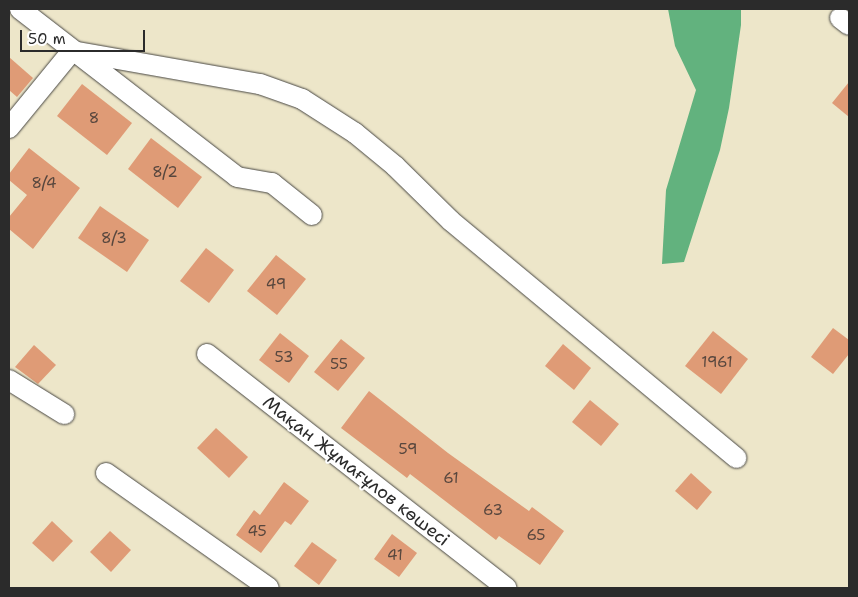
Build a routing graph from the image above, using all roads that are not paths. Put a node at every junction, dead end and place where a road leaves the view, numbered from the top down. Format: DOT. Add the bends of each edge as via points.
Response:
graph roads {
  1 [pos="20,9"];
  2 [pos="72,51"];
  3 [pos="9,128"];
  4 [pos="312,215"];
  5 [pos="207,354"];
  6 [pos="9,380"];
  7 [pos="64,414"];
  8 [pos="736,458"];
  9 [pos="106,473"];
  10 [pos="269,588"];
  11 [pos="506,588"];
  1 -- 2 [label="street"];
  2 -- 3 [label="street"];
  2 -- 4 [label="street" via="237,177 272,183"];
  2 -- 8 [label="street" via="260,84 302,99 355,133 395,166 451,221"];
  5 -- 11 [label="street, Мақан Жұмағұлов көшесі"];
  6 -- 7 [label="street"];
  9 -- 10 [label="street"];
}
